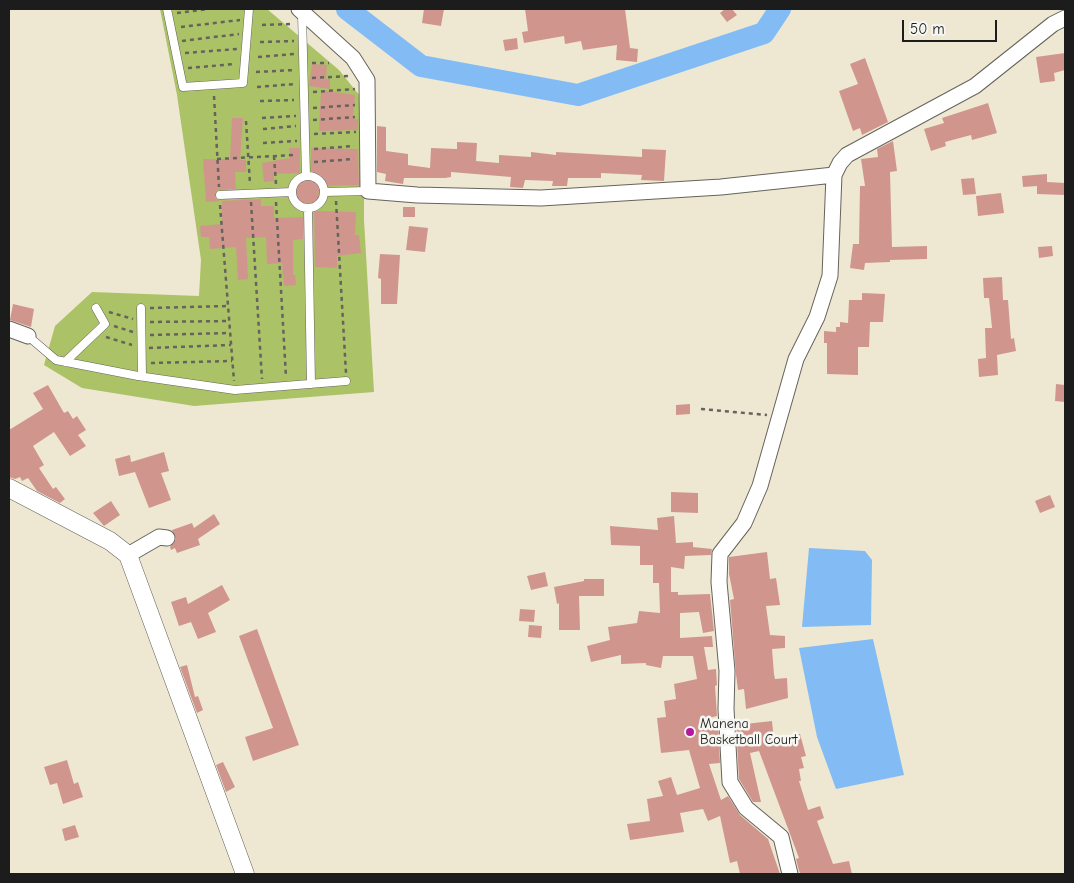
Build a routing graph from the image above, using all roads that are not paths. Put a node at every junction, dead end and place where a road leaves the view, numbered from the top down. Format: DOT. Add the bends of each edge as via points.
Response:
graph roads {
  1 [pos="249,9"];
  2 [pos="168,11"];
  3 [pos="301,15"];
  4 [pos="1065,18"];
  5 [pos="834,175"];
  6 [pos="306,176"];
  7 [pos="368,191"];
  8 [pos="292,192"];
  9 [pos="324,192"];
  10 [pos="220,195"];
  11 [pos="308,208"];
  12 [pos="96,308"];
  13 [pos="141,308"];
  14 [pos="9,329"];
  15 [pos="28,336"];
  16 [pos="65,362"];
  17 [pos="142,376"];
  18 [pos="346,382"];
  19 [pos="311,384"];
  20 [pos="9,488"];
  21 [pos="167,538"];
  22 [pos="128,555"];
  23 [pos="245,874"];
  24 [pos="790,874"];
  1 -- 2 [label="lane" via="243,83 183,87"];
  3 -- 6 [label="lane"];
  3 -- 7 [label="street" via="353,58 367,80"];
  4 -- 5 [label="street" via="975,86 847,155"];
  5 -- 7 [label="street" via="721,187 540,198"];
  5 -- 24 [label="street" via="830,276 817,317 796,359 760,486 744,523 720,554 730,782 746,808 781,837"];
  6 -- 8 [label="lane" via="296,181"];
  6 -- 9 [label="lane" via="318,180"];
  7 -- 9 [label="lane"];
  8 -- 10 [label="lane"];
  8 -- 11 [label="lane" via="296,204"];
  9 -- 11 [label="lane" via="319,203"];
  11 -- 19 [label="lane"];
  12 -- 16 [label="lane" via="106,324"];
  13 -- 17 [label="lane"];
  14 -- 15 [label="street"];
  15 -- 16 [label="lane" via="56,360"];
  16 -- 17 [label="lane"];
  17 -- 19 [label="lane" via="234,390"];
  18 -- 19 [label="lane"];
  20 -- 22 [label="street" via="110,541"];
  21 -- 22 [label="street" via="159,537"];
  22 -- 23 [label="street"];
}
